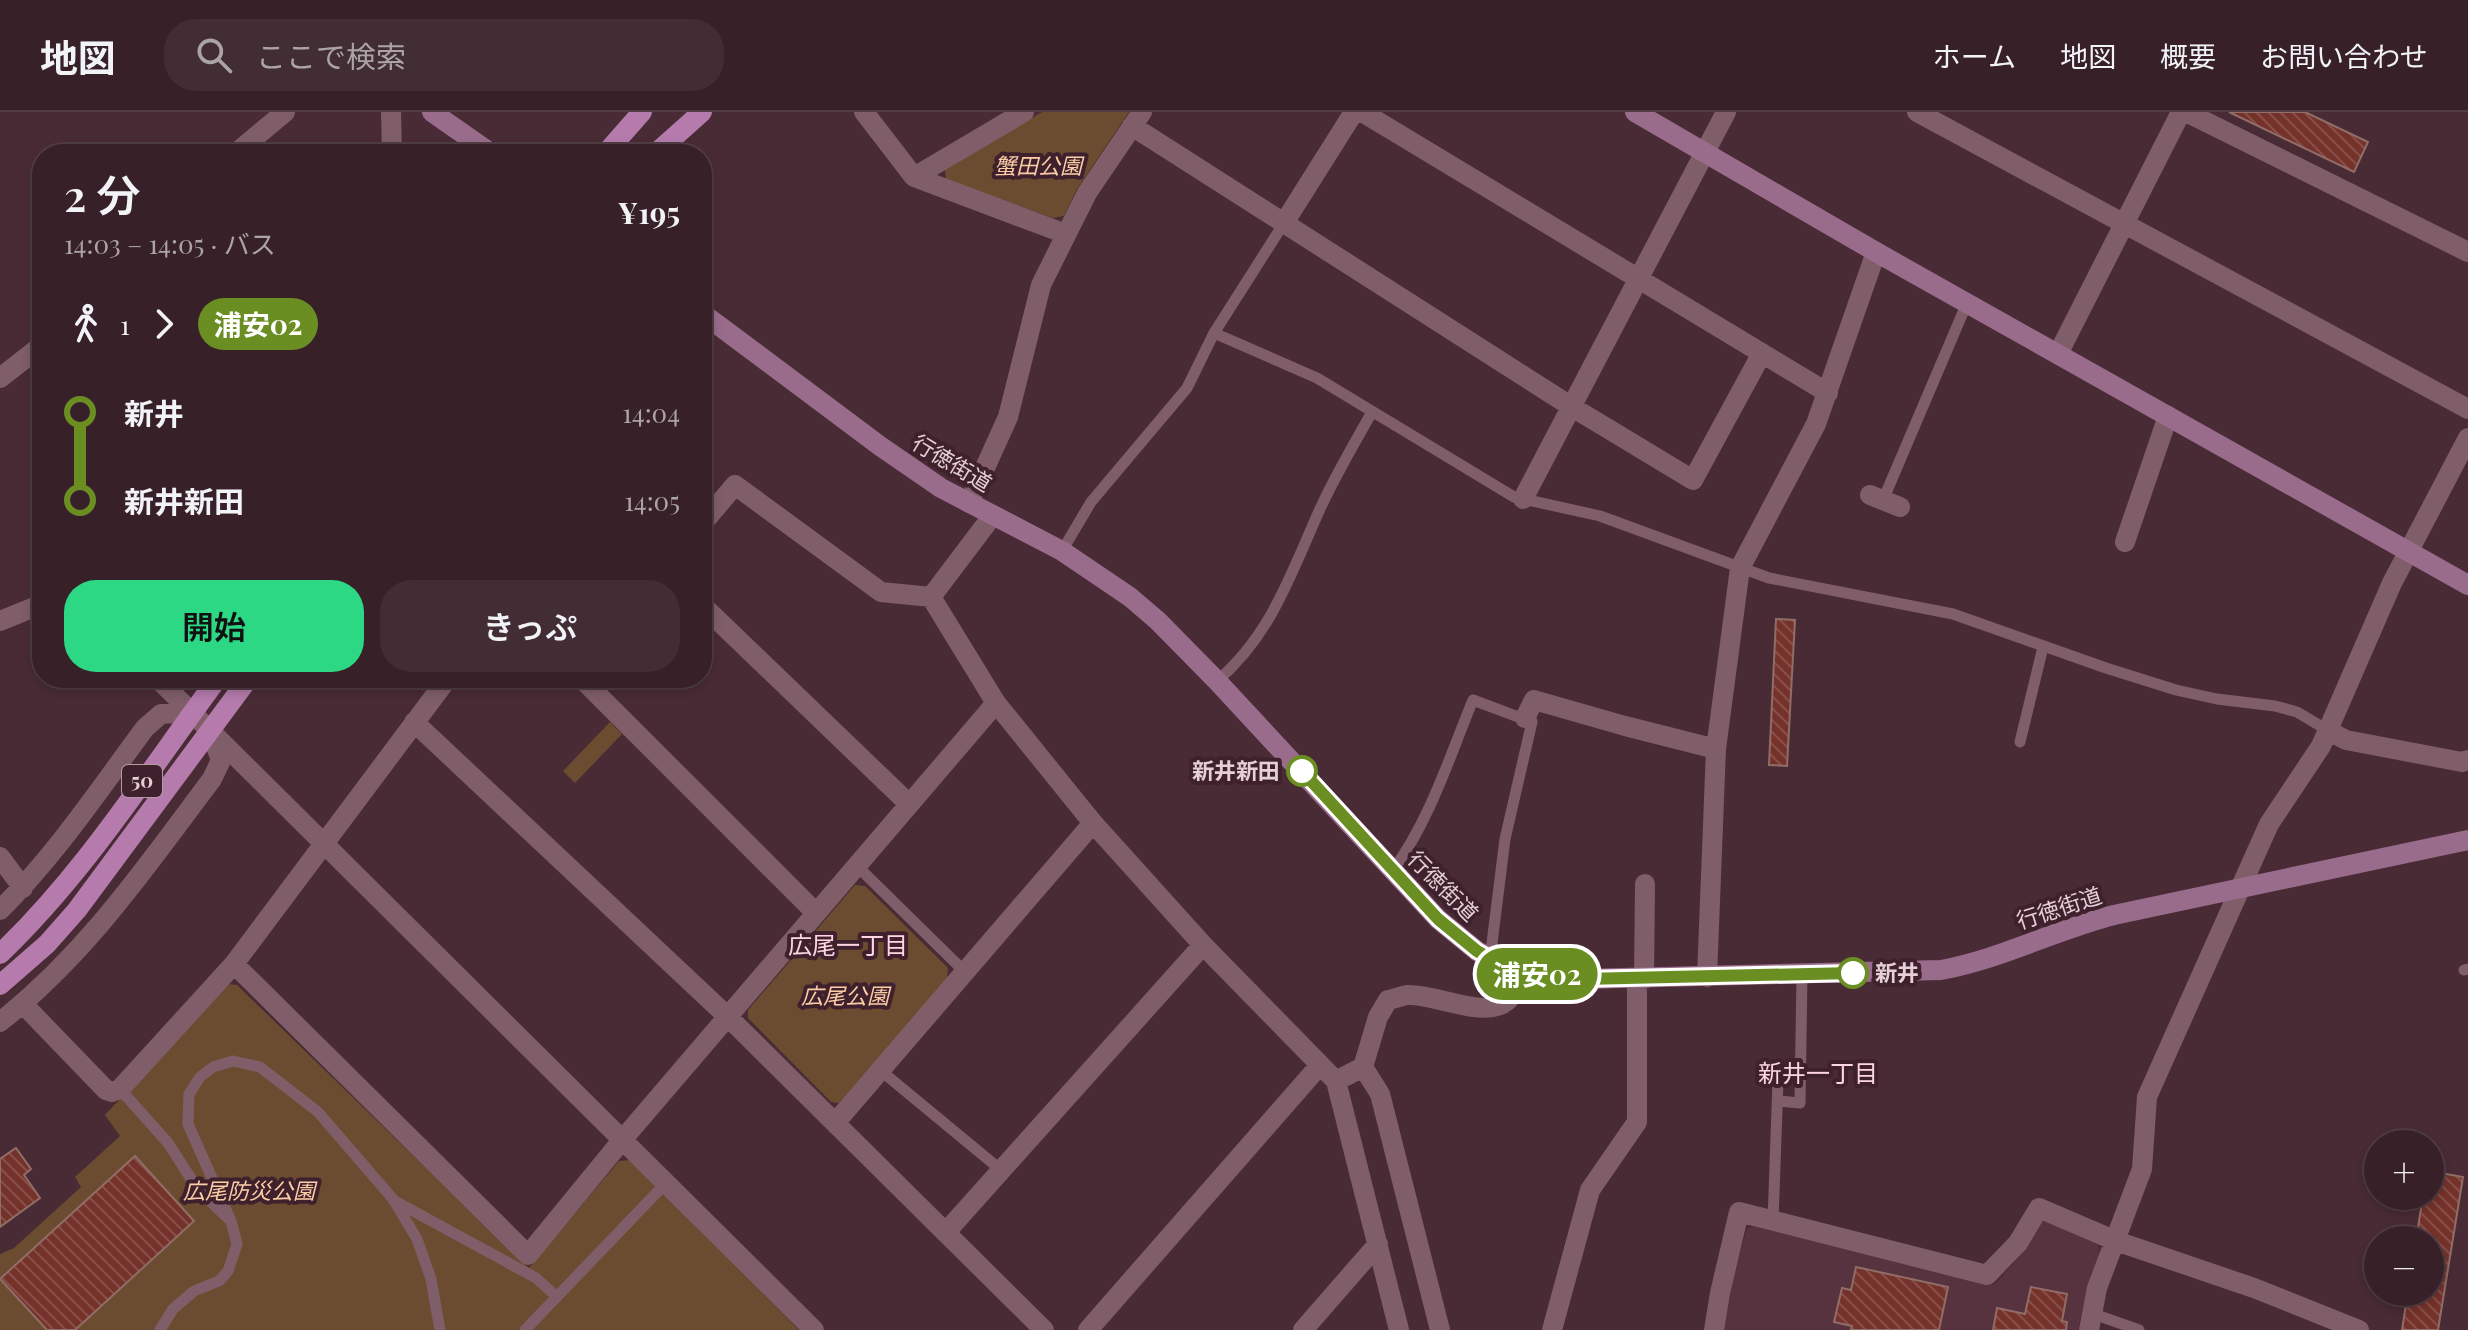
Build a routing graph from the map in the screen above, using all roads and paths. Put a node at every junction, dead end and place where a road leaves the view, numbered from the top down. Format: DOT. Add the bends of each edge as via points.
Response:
graph roads {
  1 [pos="285,112"];
  2 [pos="391,112"];
  3 [pos="432,112"];
  4 [pos="642,112"];
  5 [pos="702,112"];
  6 [pos="864,112"];
  7 [pos="1024,112"];
  8 [pos="1354,112"];
  9 [pos="1362,112"];
  10 [pos="1635,112"];
  11 [pos="1726,112"];
  12 [pos="1917,112"];
  13 [pos="2183,112"];
  14 [pos="1137,119"];
  15 [pos="247,144"];
  16 [pos="392,144"];
  17 [pos="478,144"];
  18 [pos="614,144"];
  19 [pos="666,144"];
  20 [pos="1706,154"];
  21 [pos="914,177"];
  22 [pos="1284,223"];
  23 [pos="2124,224"];
  24 [pos="1066,234"];
  25 [pos="1876,252"];
  26 [pos="2468,252"];
  27 [pos="1639,279"];
  28 [pos="1967,303"];
  29 [pos="712,320"];
  30 [pos="1214,333"];
  31 [pos="1762,353"];
  32 [pos="2058,354"];
  33 [pos="32,357"];
  34 [pos="0,378"];
  35 [pos="1828,393"];
  36 [pos="1572,407"];
  37 [pos="2468,409"];
  38 [pos="1372,412"];
  39 [pos="2168,416"];
  40 [pos="2468,438"];
  41 [pos="1523,499"];
  42 [pos="1884,501"];
  43 [pos="969,503"];
  44 [pos="712,512"];
  45 [pos="993,515"];
  46 [pos="2125,542"];
  47 [pos="1062,551"];
  48 [pos="2408,551"];
  49 [pos="1740,568"];
  50 [pos="2468,585"];
  51 [pos="931,597"];
  52 [pos="32,608"];
  53 [pos="712,615"];
  54 [pos="0,622"];
  55 [pos="2043,647"];
  56 [pos="1217,681"];
  57 [pos="168,688"];
  58 [pos="211,688"];
  59 [pos="242,688"];
  60 [pos="440,688"];
  61 [pos="591,688"];
  62 [pos="996,703"];
  63 [pos="193,712"];
  64 [pos="1525,718"];
  65 [pos="414,722"];
  66 [pos="2329,731"];
  67 [pos="211,732"];
  68 [pos="2020,742"];
  69 [pos="1716,749"];
  70 [pos="2468,760"];
  71 [pos="909,804"];
  72 [pos="1093,823"];
  73 [pos="2468,840"];
  74 [pos="324,844"];
  75 [pos="0,857"];
  76 [pos="857,866"];
  77 [pos="1393,870"];
  78 [pos="1645,884"];
  79 [pos="23,888"];
  80 [pos="2240,889"];
  81 [pos="0,910"];
  82 [pos="816,913"];
  83 [pos="1203,945"];
  84 [pos="0,954"];
  85 [pos="1490,959"];
  86 [pos="234,964"];
  87 [pos="1518,971"];
  88 [pos="965,972"];
  89 [pos="1802,974"];
  90 [pos="1707,977"];
  91 [pos="1641,979"];
  92 [pos="0,985"];
  93 [pos="23,1004"];
  94 [pos="727,1016"];
  95 [pos="0,1022"];
  96 [pos="1320,1065"];
  97 [pos="1363,1067"];
  98 [pos="880,1070"];
  99 [pos="1336,1081"];
  100 [pos="1778,1081"];
  101 [pos="120,1089"];
  102 [pos="1778,1101"];
  103 [pos="835,1123"];
  104 [pos="623,1139"];
  105 [pos="1001,1170"];
  106 [pos="665,1184"];
  107 [pos="393,1199"];
  108 [pos="231,1221"];
  109 [pos="1773,1221"];
  110 [pos="946,1232"];
  111 [pos="2116,1241"];
  112 [pos="1378,1244"];
  113 [pos="557,1297"];
  114 [pos="2090,1322"];
  115 [pos="160,1330"];
  116 [pos="440,1330"];
  117 [pos="525,1330"];
  118 [pos="814,1330"];
  119 [pos="1044,1330"];
  120 [pos="1088,1330"];
  121 [pos="1303,1330"];
  122 [pos="1399,1330"];
  123 [pos="1440,1330"];
  124 [pos="1552,1330"];
  125 [pos="1714,1330"];
  126 [pos="2139,1330"];
  127 [pos="2359,1330"];
  1 -- 15 [label="street"];
  2 -- 16 [label="street"];
  3 -- 17 [label="street"];
  4 -- 18 [label="main road"];
  5 -- 19 [label="main road"];
  6 -- 21 [label="street"];
  7 -- 21 [label="street"];
  8 -- 22 [label="street"];
  9 -- 27 [label="street"];
  10 -- 20 [label="street"];
  11 -- 20 [label="street"];
  12 -- 23 [label="street"];
  13 -- 23 [label="street"];
  13 -- 26 [label="street"];
  14 -- 22 [label="street"];
  14 -- 24 [label="street"];
  20 -- 25 [label="street"];
  20 -- 27 [label="street"];
  21 -- 24 [label="street"];
  22 -- 30 [label="lane"];
  22 -- 36 [label="street"];
  23 -- 32 [label="street"];
  23 -- 37 [label="street"];
  24 -- 43 [label="street" via="1041,285 1008,417"];
  25 -- 28 [label="street"];
  25 -- 35 [label="street"];
  27 -- 31 [label="street"];
  27 -- 36 [label="street"];
  28 -- 32 [label="street"];
  28 -- 42 [label="lane"];
  29 -- 43 [label="street, 行徳街道" via="880,446"];
  30 -- 38 [label="lane" via="1311,375"];
  30 -- 47 [label="lane" via="1187,388 1091,502"];
  31 -- 35 [label="street"];
  31 -- 36 [label="street" via="1693,480"];
  32 -- 39 [label="street"];
  33 -- 34 [label="street"];
  35 -- 49 [label="street"];
  36 -- 41 [label="street"];
  38 -- 41 [label="lane"];
  38 -- 56 [label="lane" via="1320,508 1278,605 1239,662"];
  39 -- 46 [label="street"];
  39 -- 48 [label="street"];
  40 -- 48 [label="street"];
  41 -- 49 [label="lane" via="1600,516"];
  43 -- 45 [label="street, 行徳街道"];
  44 -- 51 [label="street" via="735,485 881,592"];
  45 -- 47 [label="street, 行徳街道"];
  45 -- 51 [label="street"];
  47 -- 56 [label="street, 行徳街道" via="1149,613"];
  48 -- 50 [label="street"];
  48 -- 66 [label="street"];
  49 -- 55 [label="lane" via="1953,614"];
  49 -- 69 [label="street"];
  51 -- 62 [label="street"];
  52 -- 54 [label="street"];
  53 -- 71 [label="street"];
  55 -- 66 [label="lane" via="2176,690 2286,709"];
  55 -- 68 [label="lane"];
  56 -- 77 [label="street, 行徳街道"];
  57 -- 63 [label="street"];
  58 -- 63 [label="main road, 50"];
  59 -- 67 [label="main road, 50"];
  60 -- 65 [label="street"];
  61 -- 82 [label="street"];
  62 -- 71 [label="street"];
  62 -- 72 [label="street"];
  63 -- 67 [label="street"];
  63 -- 79 [label="street" via="161,714 145,728"];
  63 -- 84 [label="main road, 50" via="91,850"];
  64 -- 69 [label="street" via="1534,700"];
  64 -- 77 [label="lane" via="1473,700 1425,818"];
  64 -- 85 [label="lane" via="1532,722 1505,839"];
  65 -- 74 [label="street"];
  65 -- 94 [label="street"];
  66 -- 70 [label="street" via="2346,740"];
  66 -- 80 [label="street" via="2269,824"];
  67 -- 74 [label="street"];
  67 -- 92 [label="main road, 50" via="47,944"];
  67 -- 93 [label="street" via="221,760 212,779 100,928"];
  69 -- 90 [label="street"];
  71 -- 76 [label="street"];
  72 -- 83 [label="street"];
  72 -- 88 [label="street"];
  73 -- 80 [label="street, 行徳街道"];
  74 -- 86 [label="street"];
  74 -- 104 [label="street"];
  75 -- 79 [label="street"];
  76 -- 82 [label="street"];
  76 -- 88 [label="lane"];
  77 -- 85 [label="street, 行徳街道" via="1438,919"];
  78 -- 91 [label="street"];
  79 -- 81 [label="street"];
  80 -- 89 [label="street, 行徳街道" via="2089,921 1966,966 1914,973"];
  80 -- 111 [label="street" via="2147,1097 2142,1169"];
  82 -- 94 [label="street"];
  83 -- 96 [label="street"];
  83 -- 105 [label="street"];
  85 -- 87 [label="street, 行徳街道"];
  86 -- 101 [label="street"];
  86 -- 104 [label="street" via="528,1255"];
  87 -- 91 [label="street, 行徳街道"];
  87 -- 97 [label="street" via="1511,996 1495,1007 1408,995 1388,1000"];
  88 -- 98 [label="street"];
  89 -- 90 [label="street, 行徳街道"];
  89 -- 102 [label="lane" via="1800,1103"];
  90 -- 91 [label="street, 行徳街道"];
  91 -- 124 [label="street" via="1637,1122 1590,1190"];
  93 -- 95 [label="street"];
  93 -- 101 [label="street" via="106,1090"];
  94 -- 103 [label="street"];
  94 -- 104 [label="street"];
  96 -- 99 [label="street"];
  96 -- 120 [label="street"];
  97 -- 99 [label="street"];
  97 -- 123 [label="street" via="1380,1094"];
  98 -- 103 [label="street"];
  98 -- 105 [label="lane"];
  99 -- 112 [label="street"];
  100 -- 102 [label="lane"];
  101 -- 108 [label="lane" via="168,1143 199,1191"];
  102 -- 109 [label="lane"];
  103 -- 110 [label="street"];
  104 -- 106 [label="street"];
  105 -- 110 [label="street"];
  106 -- 113 [label="lane"];
  106 -- 118 [label="street"];
  107 -- 108 [label="lane" via="318,1112 260,1067 233,1061 200,1077 186,1109"];
  107 -- 113 [label="lane" via="536,1278"];
  107 -- 116 [label="lane" via="417,1239"];
  108 -- 115 [label="lane" via="237,1244 228,1271 173,1309"];
  109 -- 111 [label="street" via="1987,1275 2018,1243 2039,1208"];
  109 -- 125 [label="street" via="1739,1212"];
  110 -- 119 [label="street"];
  111 -- 114 [label="street"];
  111 -- 127 [label="street"];
  112 -- 121 [label="street"];
  112 -- 122 [label="street"];
  113 -- 117 [label="lane"];
  114 -- 126 [label="lane"];
}
